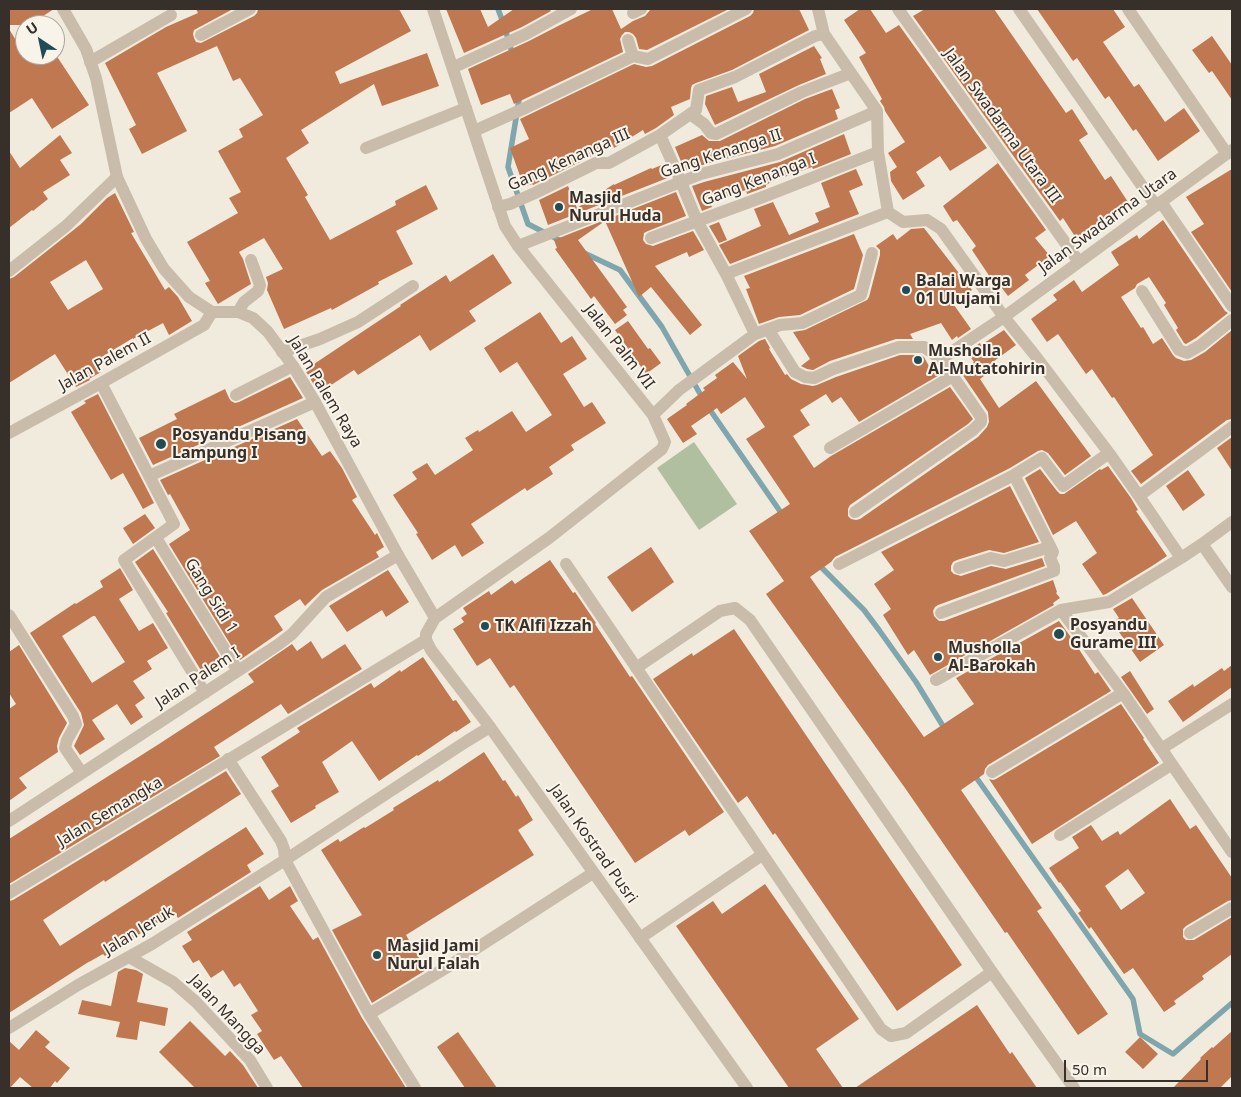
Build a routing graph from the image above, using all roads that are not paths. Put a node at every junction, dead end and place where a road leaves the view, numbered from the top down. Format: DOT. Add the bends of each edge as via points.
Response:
graph roads {
  1 [pos="63,9"];
  2 [pos="250,9"];
  3 [pos="434,9"];
  4 [pos="570,9"];
  5 [pos="746,9"];
  6 [pos="818,9"];
  7 [pos="898,9"];
  8 [pos="1019,9"];
  9 [pos="1128,9"];
  10 [pos="171,15"];
  11 [pos="824,34"];
  12 [pos="201,35"];
  13 [pos="628,40"];
  14 [pos="633,56"];
  15 [pos="90,62"];
  16 [pos="454,67"];
  17 [pos="851,73"];
  18 [pos="466,108"];
  19 [pos="877,111"];
  20 [pos="690,114"];
  21 [pos="474,131"];
  22 [pos="660,135"];
  23 [pos="366,148"];
  24 [pos="878,152"];
  25 [pos="1229,152"];
  26 [pos="117,177"];
  27 [pos="681,182"];
  28 [pos="1159,204"];
  29 [pos="504,206"];
  30 [pos="888,212"];
  31 [pos="697,220"];
  32 [pos="650,238"];
  33 [pos="523,243"];
  34 [pos="872,253"];
  35 [pos="251,260"];
  36 [pos="1079,262"];
  37 [pos="9,271"];
  38 [pos="726,274"];
  39 [pos="413,286"];
  40 [pos="1142,291"];
  41 [pos="1232,306"];
  42 [pos="212,312"];
  43 [pos="238,312"];
  44 [pos="1004,317"];
  45 [pos="1232,320"];
  46 [pos="768,329"];
  47 [pos="755,334"];
  48 [pos="282,352"];
  49 [pos="941,359"];
  50 [pos="293,366"];
  51 [pos="953,376"];
  52 [pos="101,383"];
  53 [pos="236,395"];
  54 [pos="315,402"];
  55 [pos="653,416"];
  56 [pos="1232,427"];
  57 [pos="9,433"];
  58 [pos="830,448"];
  59 [pos="1109,454"];
  60 [pos="1014,475"];
  61 [pos="149,476"];
  62 [pos="1139,496"];
  63 [pos="855,512"];
  64 [pos="1232,522"];
  65 [pos="156,538"];
  66 [pos="1202,544"];
  67 [pos="1050,547"];
  68 [pos="398,555"];
  69 [pos="1181,558"];
  70 [pos="566,564"];
  71 [pos="839,564"];
  72 [pos="959,568"];
  73 [pos="1232,587"];
  74 [pos="1061,610"];
  75 [pos="941,613"];
  76 [pos="9,615"];
  77 [pos="435,618"];
  78 [pos="426,640"];
  79 [pos="636,668"];
  80 [pos="238,671"];
  81 [pos="936,680"];
  82 [pos="205,693"];
  83 [pos="1123,693"];
  84 [pos="1232,704"];
  85 [pos="490,727"];
  86 [pos="1161,749"];
  87 [pos="228,759"];
  88 [pos="1171,765"];
  89 [pos="992,772"];
  90 [pos="82,773"];
  91 [pos="9,821"];
  92 [pos="1060,835"];
  93 [pos="1232,852"];
  94 [pos="762,855"];
  95 [pos="285,860"];
  96 [pos="593,873"];
  97 [pos="9,893"];
  98 [pos="1232,908"];
  99 [pos="1190,933"];
  100 [pos="640,938"];
  101 [pos="129,957"];
  102 [pos="992,972"];
  103 [pos="369,1014"];
  104 [pos="9,1028"];
  105 [pos="268,1088"];
  106 [pos="415,1088"];
  107 [pos="747,1088"];
  108 [pos="1074,1088"];
  1 -- 15 [label="street"];
  2 -- 12 [label="street"];
  3 -- 16 [label="street, Jalan Palm VII"];
  4 -- 16 [label="street" via="526,34"];
  5 -- 14 [label="street" via="648,59"];
  6 -- 11 [label="street"];
  7 -- 36 [label="street, Jalan Swadarma Utara III"];
  8 -- 28 [label="street"];
  9 -- 25 [label="street"];
  10 -- 15 [label="street"];
  11 -- 17 [label="street"];
  11 -- 20 [label="street" via="735,77 699,90 696,110"];
  13 -- 14 [label="street"];
  14 -- 21 [label="street"];
  15 -- 26 [label="street"];
  16 -- 18 [label="street, Jalan Palm VII"];
  17 -- 19 [label="street"];
  17 -- 20 [label="street" via="802,92 716,134"];
  18 -- 21 [label="street, Jalan Palm VII"];
  18 -- 23 [label="street"];
  19 -- 24 [label="street"];
  19 -- 27 [label="street, Gang Kenanga II" via="778,154"];
  20 -- 22 [label="street, Gang Kenanga III"];
  21 -- 29 [label="street, Jalan Palm VII"];
  22 -- 27 [label="street"];
  22 -- 29 [label="street, Gang Kenanga III" via="609,163 596,163"];
  24 -- 30 [label="street"];
  24 -- 31 [label="street, Gang Kenanga I"];
  25 -- 28 [label="street, Jalan Swadarma Utara"];
  26 -- 37 [label="street" via="66,226"];
  26 -- 42 [label="street" via="164,269 189,297"];
  27 -- 31 [label="street"];
  27 -- 33 [label="street, Gang Kenanga II"];
  28 -- 36 [label="street, Jalan Swadarma Utara"];
  28 -- 41 [label="street"];
  29 -- 33 [label="street, Jalan Palm VII" via="505,226"];
  30 -- 38 [label="street"];
  30 -- 44 [label="street" via="903,222 926,220 941,229"];
  31 -- 32 [label="street, Gang Kenanga I"];
  31 -- 38 [label="street"];
  33 -- 55 [label="street, Jalan Palm VII"];
  34 -- 46 [label="street" via="861,295 802,323 780,324"];
  35 -- 43 [label="street" via="260,285"];
  36 -- 44 [label="street, Jalan Swadarma Utara"];
  38 -- 47 [label="street"];
  39 -- 48 [label="street" via="358,322"];
  40 -- 45 [label="street" via="1179,350 1187,353"];
  42 -- 43 [label="street, Jalan Palem Raya"];
  42 -- 52 [label="street, Jalan Palem II" via="204,325"];
  43 -- 48 [label="street, Jalan Palem Raya" via="253,318"];
  44 -- 49 [label="street, Jalan Swadarma Utara"];
  44 -- 59 [label="street"];
  46 -- 47 [label="street"];
  46 -- 49 [label="street" via="795,372 805,377 814,378 899,347 924,347"];
  47 -- 55 [label="street" via="679,390"];
  48 -- 50 [label="street, Jalan Palem Raya"];
  49 -- 51 [label="street"];
  50 -- 53 [label="street"];
  50 -- 54 [label="street, Jalan Palem Raya"];
  51 -- 58 [label="street"];
  51 -- 63 [label="street" via="982,417 981,422"];
  52 -- 57 [label="street, Jalan Palem II"];
  52 -- 61 [label="street"];
  54 -- 61 [label="street"];
  54 -- 68 [label="street, Jalan Palem Raya"];
  55 -- 77 [label="street, Jalan Palm VII" via="665,442 662,449 549,538"];
  56 -- 62 [label="street"];
  59 -- 60 [label="street" via="1063,486 1042,458"];
  59 -- 62 [label="street"];
  60 -- 67 [label="street"];
  60 -- 71 [label="street"];
  61 -- 65 [label="street" via="174,524"];
  62 -- 69 [label="street"];
  64 -- 66 [label="street"];
  65 -- 80 [label="street, Gang Sidi 1"];
  65 -- 82 [label="street" via="124,560"];
  66 -- 69 [label="street"];
  66 -- 73 [label="street"];
  67 -- 72 [label="street" via="1004,561 991,558"];
  67 -- 75 [label="street" via="1053,553 1050,558 1052,572"];
  68 -- 77 [label="street, Jalan Palem Raya"];
  68 -- 80 [label="street, Jalan Palem I" via="326,597 292,634"];
  69 -- 74 [label="street" via="1109,602"];
  70 -- 79 [label="street"];
  74 -- 81 [label="street"];
  74 -- 83 [label="street"];
  76 -- 90 [label="street" via="73,716 76,724 65,748"];
  77 -- 78 [label="street"];
  78 -- 85 [label="street, Jalan Kostrad Pusri"];
  78 -- 87 [label="street, Jalan Semangka"];
  79 -- 94 [label="street"];
  79 -- 102 [label="street" via="720,611 735,608 750,620"];
  80 -- 82 [label="street, Jalan Palem I"];
  82 -- 90 [label="street, Jalan Palem I"];
  83 -- 86 [label="street"];
  83 -- 89 [label="street"];
  84 -- 86 [label="street"];
  85 -- 95 [label="street, Jalan Jeruk"];
  85 -- 96 [label="street, Jalan Kostrad Pusri"];
  86 -- 88 [label="street"];
  87 -- 95 [label="street" via="281,841"];
  87 -- 97 [label="street, Jalan Semangka"];
  88 -- 92 [label="street"];
  88 -- 93 [label="street"];
  90 -- 91 [label="street, Jalan Palem I"];
  94 -- 100 [label="street"];
  94 -- 102 [label="street" via="881,1028 892,1036 906,1033"];
  95 -- 101 [label="street, Jalan Jeruk"];
  95 -- 103 [label="street"];
  96 -- 100 [label="street, Jalan Kostrad Pusri"];
  96 -- 103 [label="street"];
  98 -- 99 [label="street"];
  100 -- 107 [label="street, Jalan Kostrad Pusri"];
  101 -- 104 [label="street, Jalan Jeruk"];
  101 -- 105 [label="street, Jalan Mangga" via="173,982 196,1002 250,1060"];
  102 -- 108 [label="street"];
  103 -- 106 [label="street"];
}
